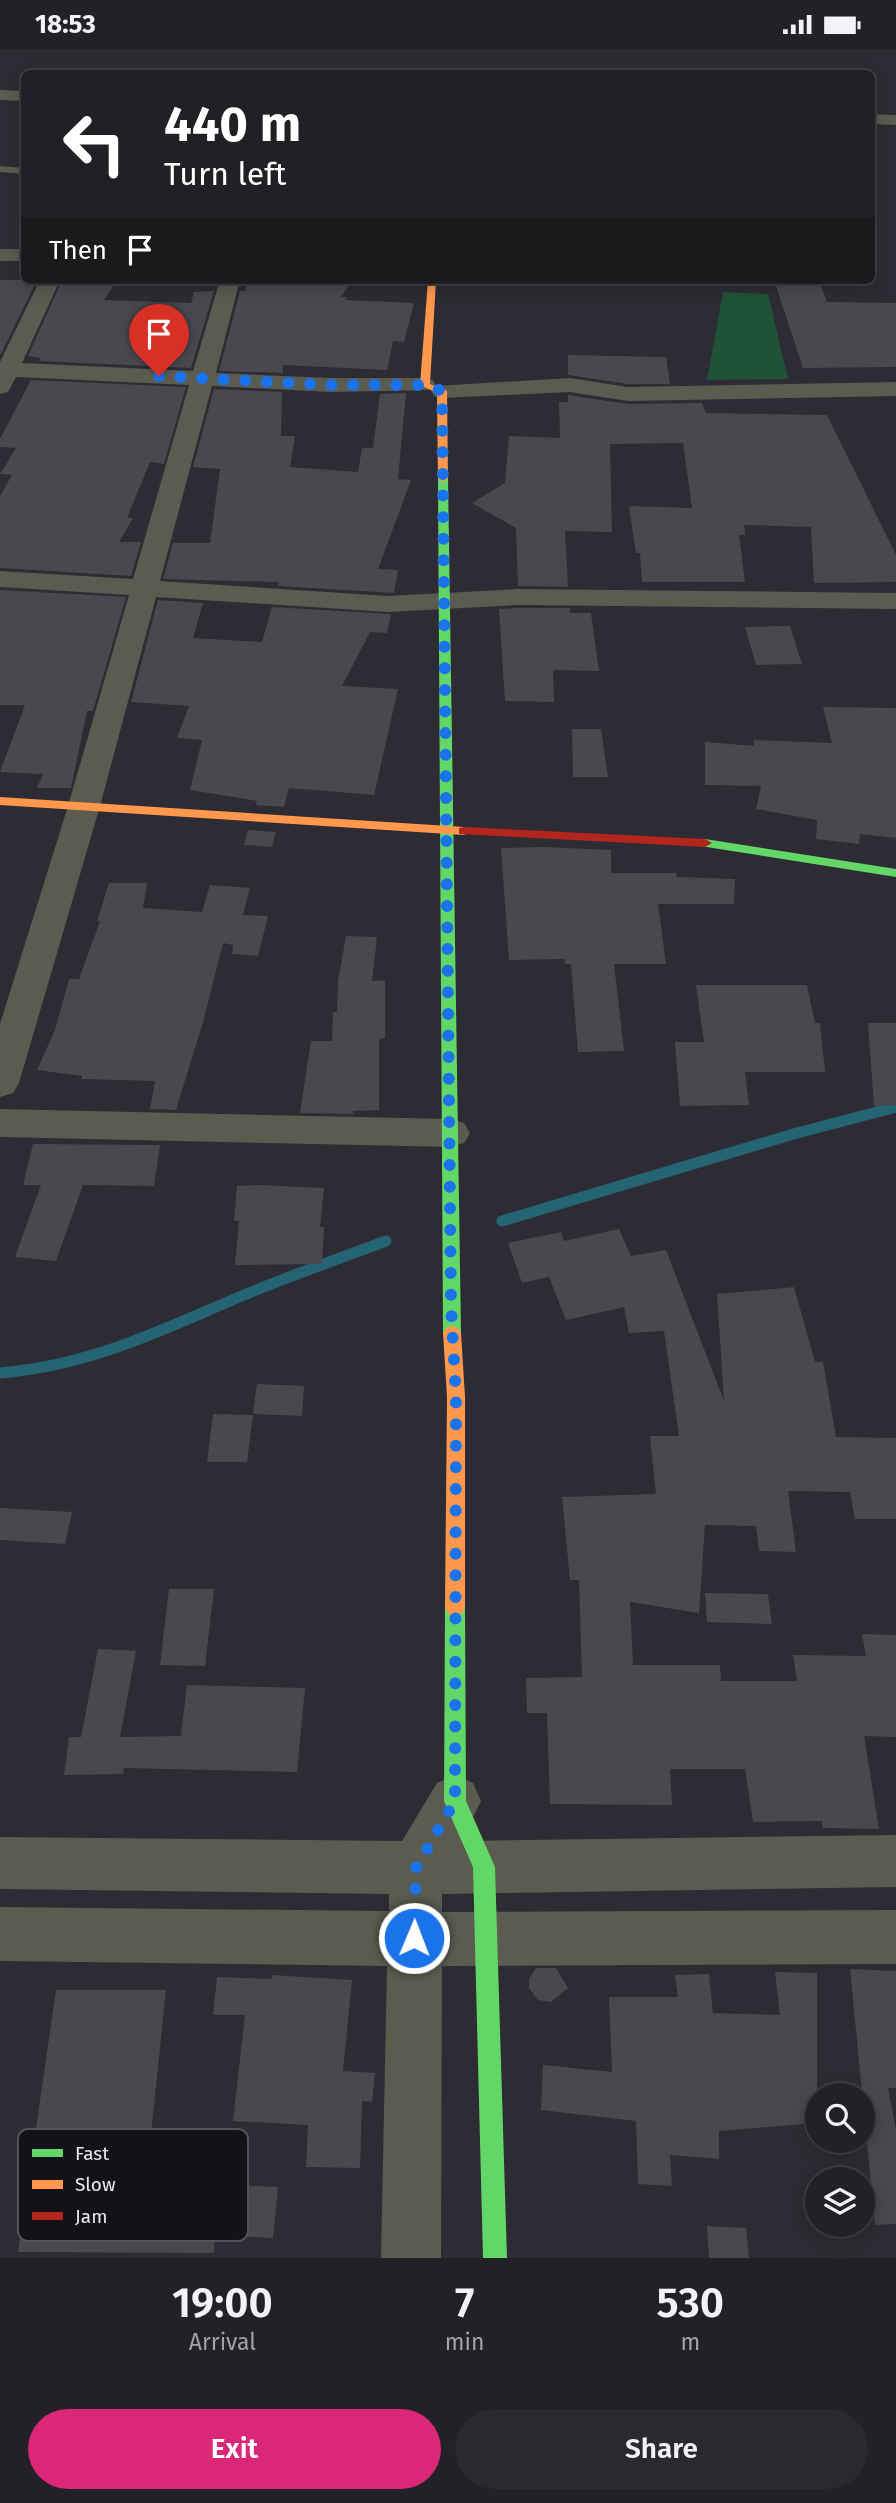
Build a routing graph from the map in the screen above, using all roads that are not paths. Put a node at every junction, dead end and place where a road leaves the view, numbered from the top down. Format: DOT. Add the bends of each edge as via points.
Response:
graph roads {
  1 [pos="0,95"];
  2 [pos="21,96"];
  3 [pos="875,119"];
  4 [pos="896,120"];
  5 [pos="0,169"];
  6 [pos="21,171"];
  7 [pos="0,255"];
  8 [pos="21,255"];
  9 [pos="48,284"];
  10 [pos="229,284"];
  11 [pos="432,284"];
  12 [pos="3,375"];
  13 [pos="201,377"];
  14 [pos="434,388"];
  15 [pos="896,389"];
  16 [pos="0,579"];
  17 [pos="144,588"];
  18 [pos="896,601"];
  19 [pos="444,603"];
  20 [pos="0,801"];
  21 [pos="84,806"];
  22 [pos="447,830"];
  23 [pos="896,873"];
  24 [pos="0,1083"];
  25 [pos="0,1123"];
  26 [pos="451,1133"];
  27 [pos="455,1801"];
  28 [pos="896,1861"];
  29 [pos="0,1863"];
  30 [pos="484,1867"];
  31 [pos="416,1868"];
  32 [pos="0,1934"];
  33 [pos="896,1937"];
  34 [pos="414,1938"];
  35 [pos="486,1938"];
  36 [pos="411,2258"];
  37 [pos="495,2258"];
  1 -- 2 [label="street"];
  3 -- 4 [label="street"];
  5 -- 6 [label="lane"];
  7 -- 8 [label="street"];
  9 -- 12 [label="street"];
  10 -- 13 [label="street"];
  11 -- 14 [label="street"];
  12 -- 13 [label="street"];
  13 -- 14 [label="street"];
  13 -- 17 [label="street"];
  14 -- 15 [label="street" via="570,385 628,394"];
  14 -- 19 [label="street"];
  16 -- 17 [label="street"];
  17 -- 19 [label="street" via="388,604"];
  17 -- 21 [label="street"];
  18 -- 19 [label="street" via="519,597"];
  19 -- 22 [label="street"];
  20 -- 21 [label="street"];
  21 -- 22 [label="street"];
  21 -- 24 [label="street"];
  22 -- 23 [label="street" via="710,843"];
  22 -- 26 [label="street"];
  25 -- 26 [label="street"];
  26 -- 27 [label="street"];
  27 -- 30 [label="street"];
  27 -- 31 [label="street"];
  28 -- 30 [label="street"];
  29 -- 31 [label="street"];
  30 -- 31 [label="street"];
  30 -- 35 [label="street"];
  31 -- 34 [label="street"];
  32 -- 34 [label="street"];
  33 -- 35 [label="street"];
  34 -- 35 [label="street"];
  34 -- 36 [label="street"];
  35 -- 37 [label="street"];
}
